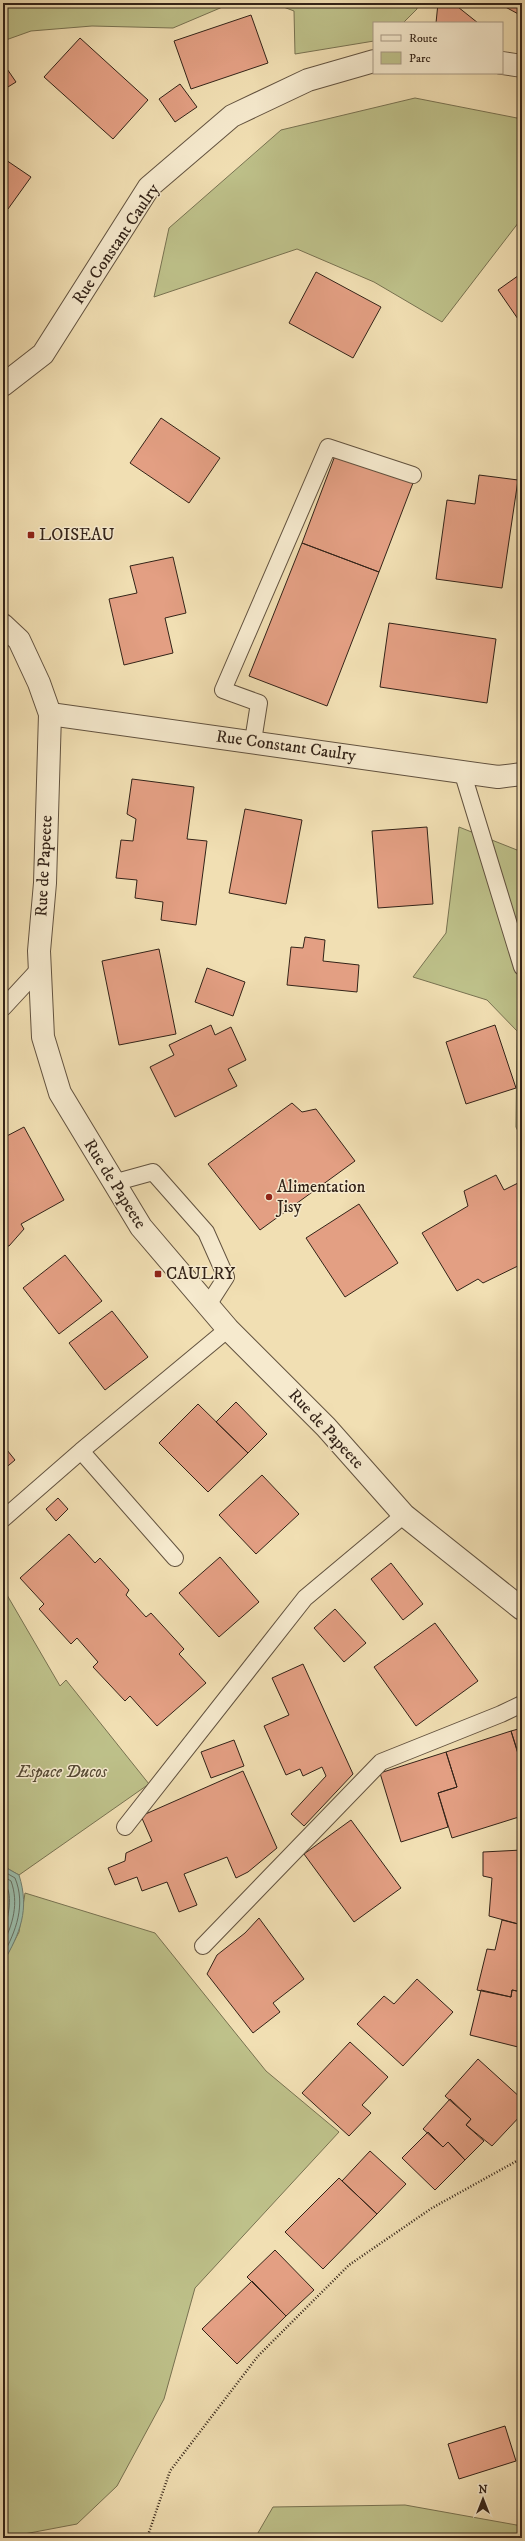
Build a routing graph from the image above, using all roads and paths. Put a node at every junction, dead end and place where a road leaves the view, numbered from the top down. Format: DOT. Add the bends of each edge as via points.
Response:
graph roads {
  1 [pos="373,60"];
  2 [pos="503,64"];
  3 [pos="522,66"];
  4 [pos="3,385"];
  5 [pos="413,474"];
  6 [pos="3,625"];
  7 [pos="50,714"];
  8 [pos="253,741"];
  9 [pos="462,771"];
  10 [pos="522,774"];
  11 [pos="522,967"];
  12 [pos="40,968"];
  13 [pos="3,1008"];
  14 [pos="113,1183"];
  15 [pos="208,1305"];
  16 [pos="228,1329"];
  17 [pos="81,1451"];
  18 [pos="404,1515"];
  19 [pos="3,1519"];
  20 [pos="175,1558"];
  21 [pos="522,1609"];
  22 [pos="522,1704"];
  23 [pos="125,1827"];
  24 [pos="203,1946"];
  25 [pos="522,2158"];
  26 [pos="147,2538"];
  1 -- 4 [label="street, Rue Constant Caulry" via="308,80 232,116 149,187 43,354"];
  2 -- 3 [label="street"];
  5 -- 8 [label="lane" via="328,447 223,690 259,703"];
  6 -- 7 [label="street, Rue de Papeete" via="19,640"];
  7 -- 8 [label="street, Rue Constant Caulry"];
  7 -- 12 [label="street, Rue de Papeete"];
  8 -- 9 [label="street, Rue Constant Caulry"];
  9 -- 10 [label="street, Rue Constant Caulry" via="498,776"];
  9 -- 11 [label="lane"];
  12 -- 13 [label="lane"];
  12 -- 14 [label="street, Rue de Papeete" via="43,1037 60,1093"];
  14 -- 15 [label="street, Rue de Papeete" via="141,1227"];
  14 -- 15 [label="lane" via="153,1172 206,1232 226,1277"];
  15 -- 16 [label="street, Rue de Papeete"];
  16 -- 17 [label="lane"];
  16 -- 18 [label="street, Rue de Papeete" via="326,1427"];
  17 -- 19 [label="lane"];
  17 -- 20 [label="lane"];
  18 -- 21 [label="street, Rue de Papeete"];
  18 -- 23 [label="lane" via="305,1598"];
  22 -- 24 [label="lane" via="381,1762"];
  25 -- 26 [label="path" via="432,2208 348,2265 258,2356 170,2471"];
}
